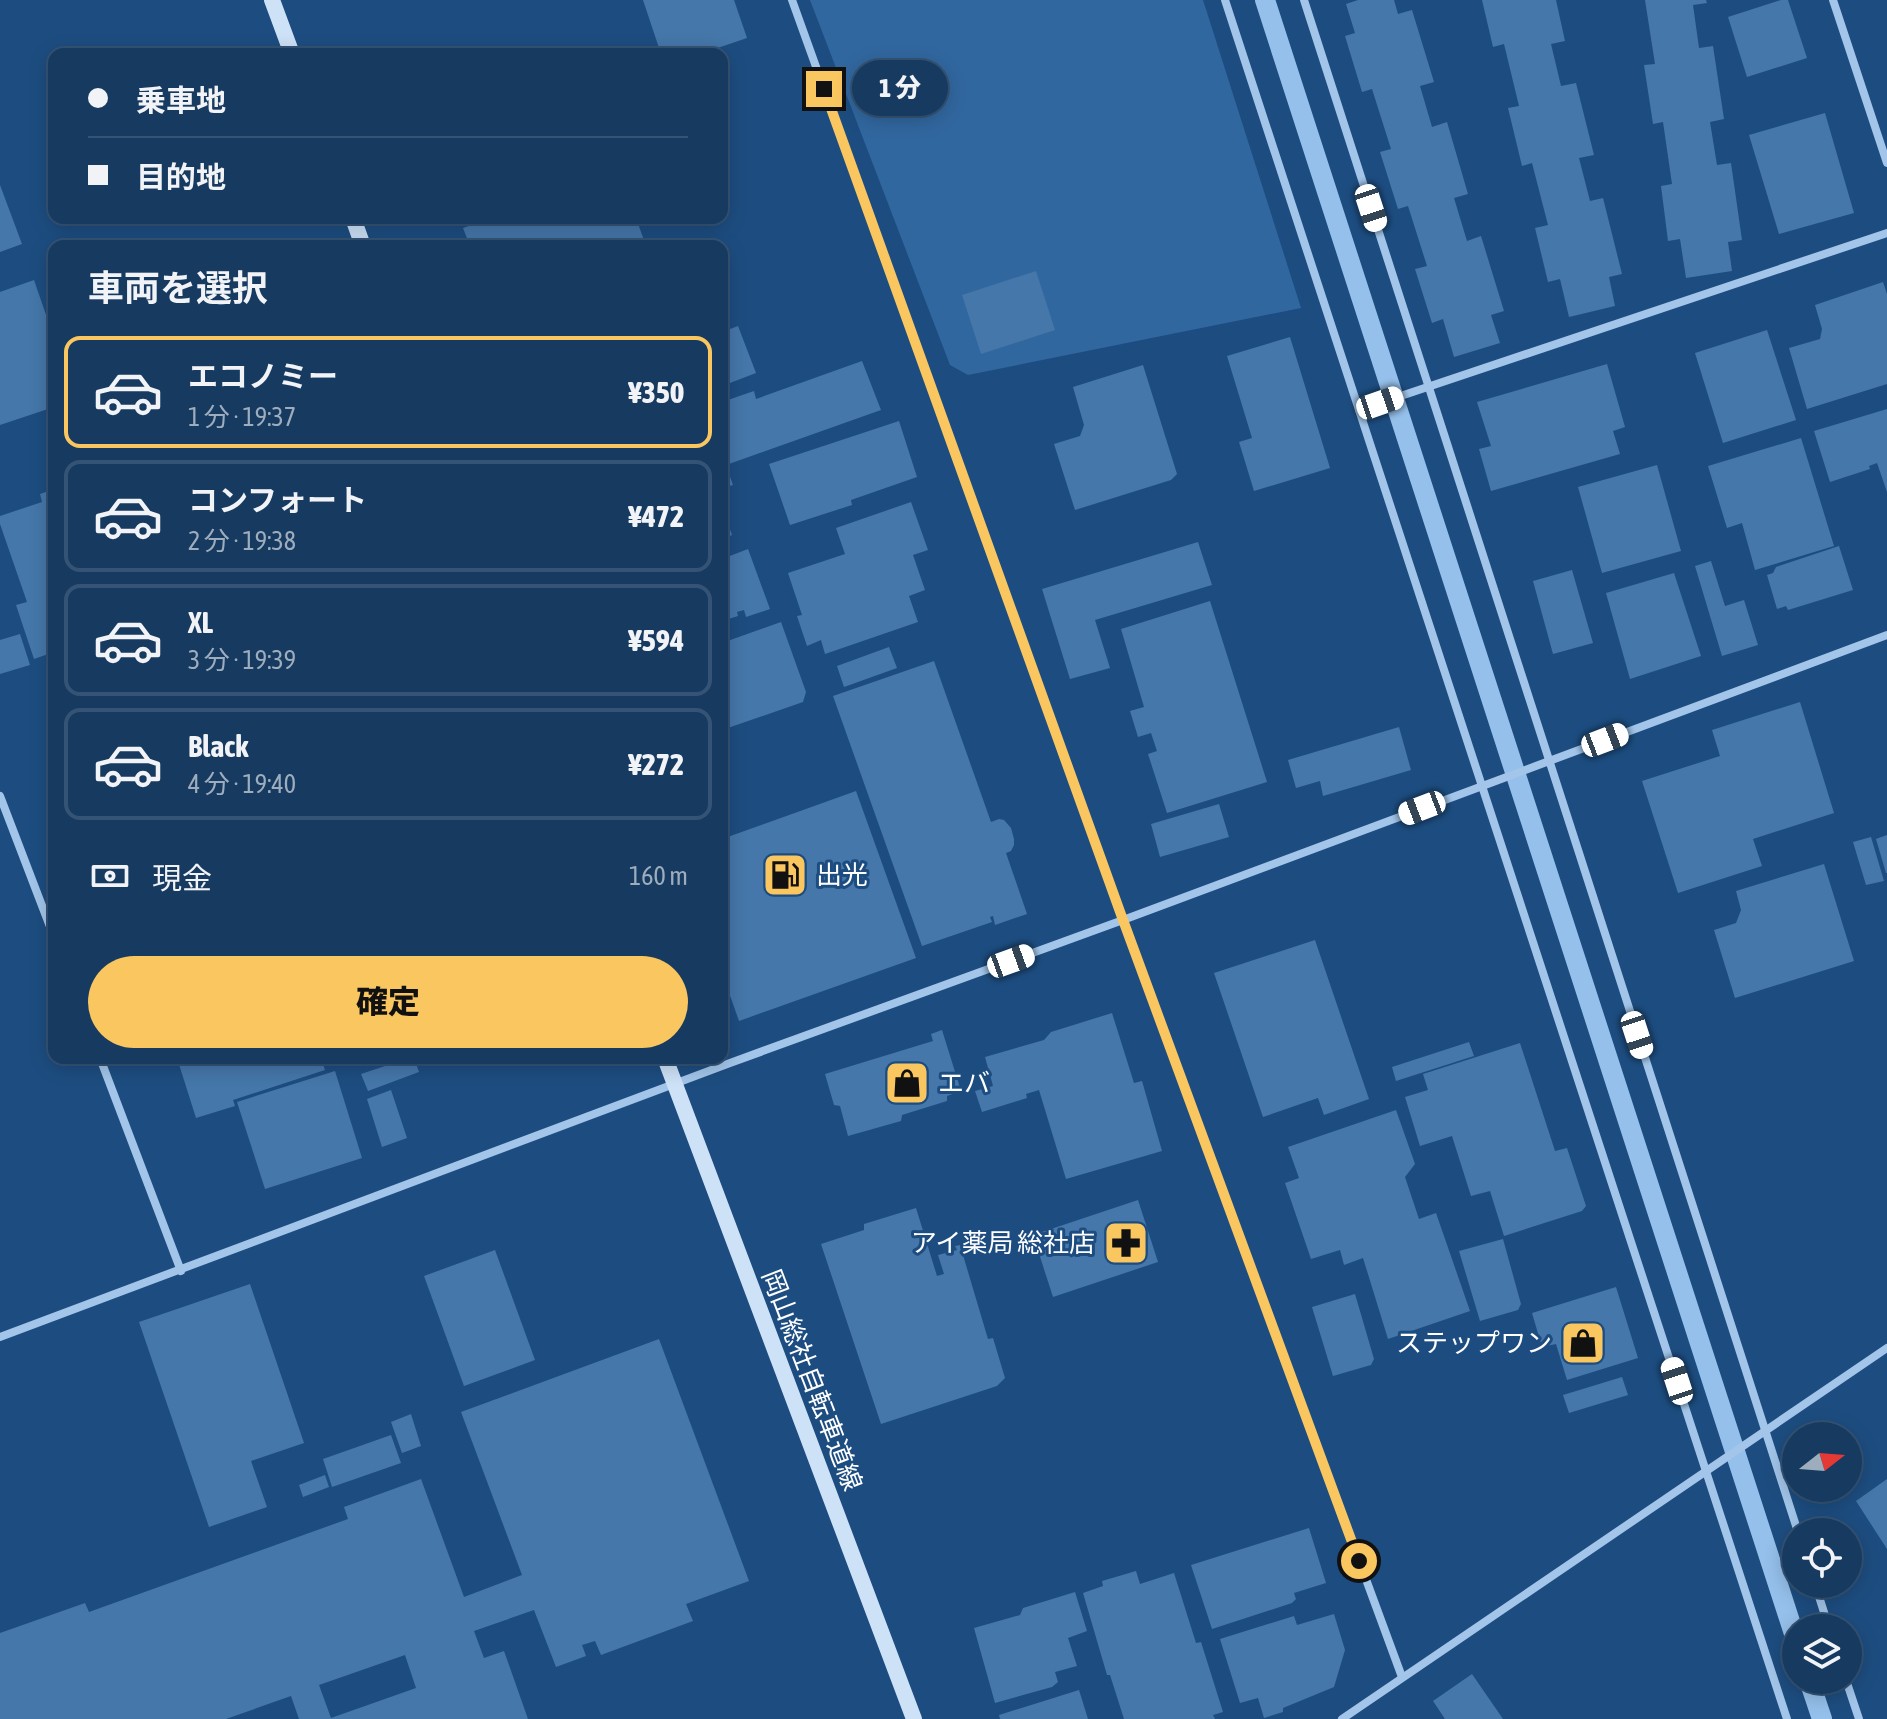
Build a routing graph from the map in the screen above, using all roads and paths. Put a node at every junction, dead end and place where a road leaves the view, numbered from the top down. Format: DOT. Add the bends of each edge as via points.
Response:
graph roads {
  1 [pos="272,0"];
  2 [pos="792,0"];
  3 [pos="1225,0"];
  4 [pos="1304,0"];
  5 [pos="1833,0"];
  6 [pos="290,48"];
  7 [pos="1887,163"];
  8 [pos="1887,233"];
  9 [pos="1428,386"];
  10 [pos="1359,410"];
  11 [pos="1887,635"];
  12 [pos="1549,761"];
  13 [pos="1482,786"];
  14 [pos="0,796"];
  15 [pos="1123,920"];
  16 [pos="48,921"];
  17 [pos="102,1064"];
  18 [pos="667,1064"];
  19 [pos="675,1084"];
  20 [pos="181,1271"];
  21 [pos="0,1337"];
  22 [pos="1887,1348"];
  23 [pos="1766,1430"];
  24 [pos="1706,1471"];
  25 [pos="1794,1518"];
  26 [pos="1402,1677"];
  27 [pos="1851,1694"];
  28 [pos="914,1719"];
  29 [pos="1342,1719"];
  30 [pos="1787,1719"];
  31 [pos="1859,1719"];
  1 -- 6 [label="main road"];
  2 -- 15 [label="street"];
  3 -- 10 [label="street"];
  4 -- 9 [label="street"];
  5 -- 7 [label="street"];
  8 -- 9 [label="street"];
  9 -- 10 [label="street"];
  9 -- 12 [label="street"];
  10 -- 13 [label="street"];
  11 -- 12 [label="street"];
  12 -- 13 [label="street"];
  12 -- 23 [label="street"];
  13 -- 15 [label="street"];
  13 -- 24 [label="street"];
  14 -- 16 [label="street"];
  15 -- 19 [label="street"];
  15 -- 26 [label="street"];
  17 -- 20 [label="street"];
  18 -- 19 [label="main road, 岡山総社自転車道線"];
  19 -- 20 [label="street"];
  19 -- 28 [label="main road, 岡山総社自転車道線"];
  20 -- 21 [label="street"];
  22 -- 23 [label="street"];
  23 -- 24 [label="street"];
  23 -- 25 [label="street"];
  24 -- 26 [label="street"];
  24 -- 30 [label="street"];
  26 -- 29 [label="street"];
  27 -- 31 [label="street"];
}
